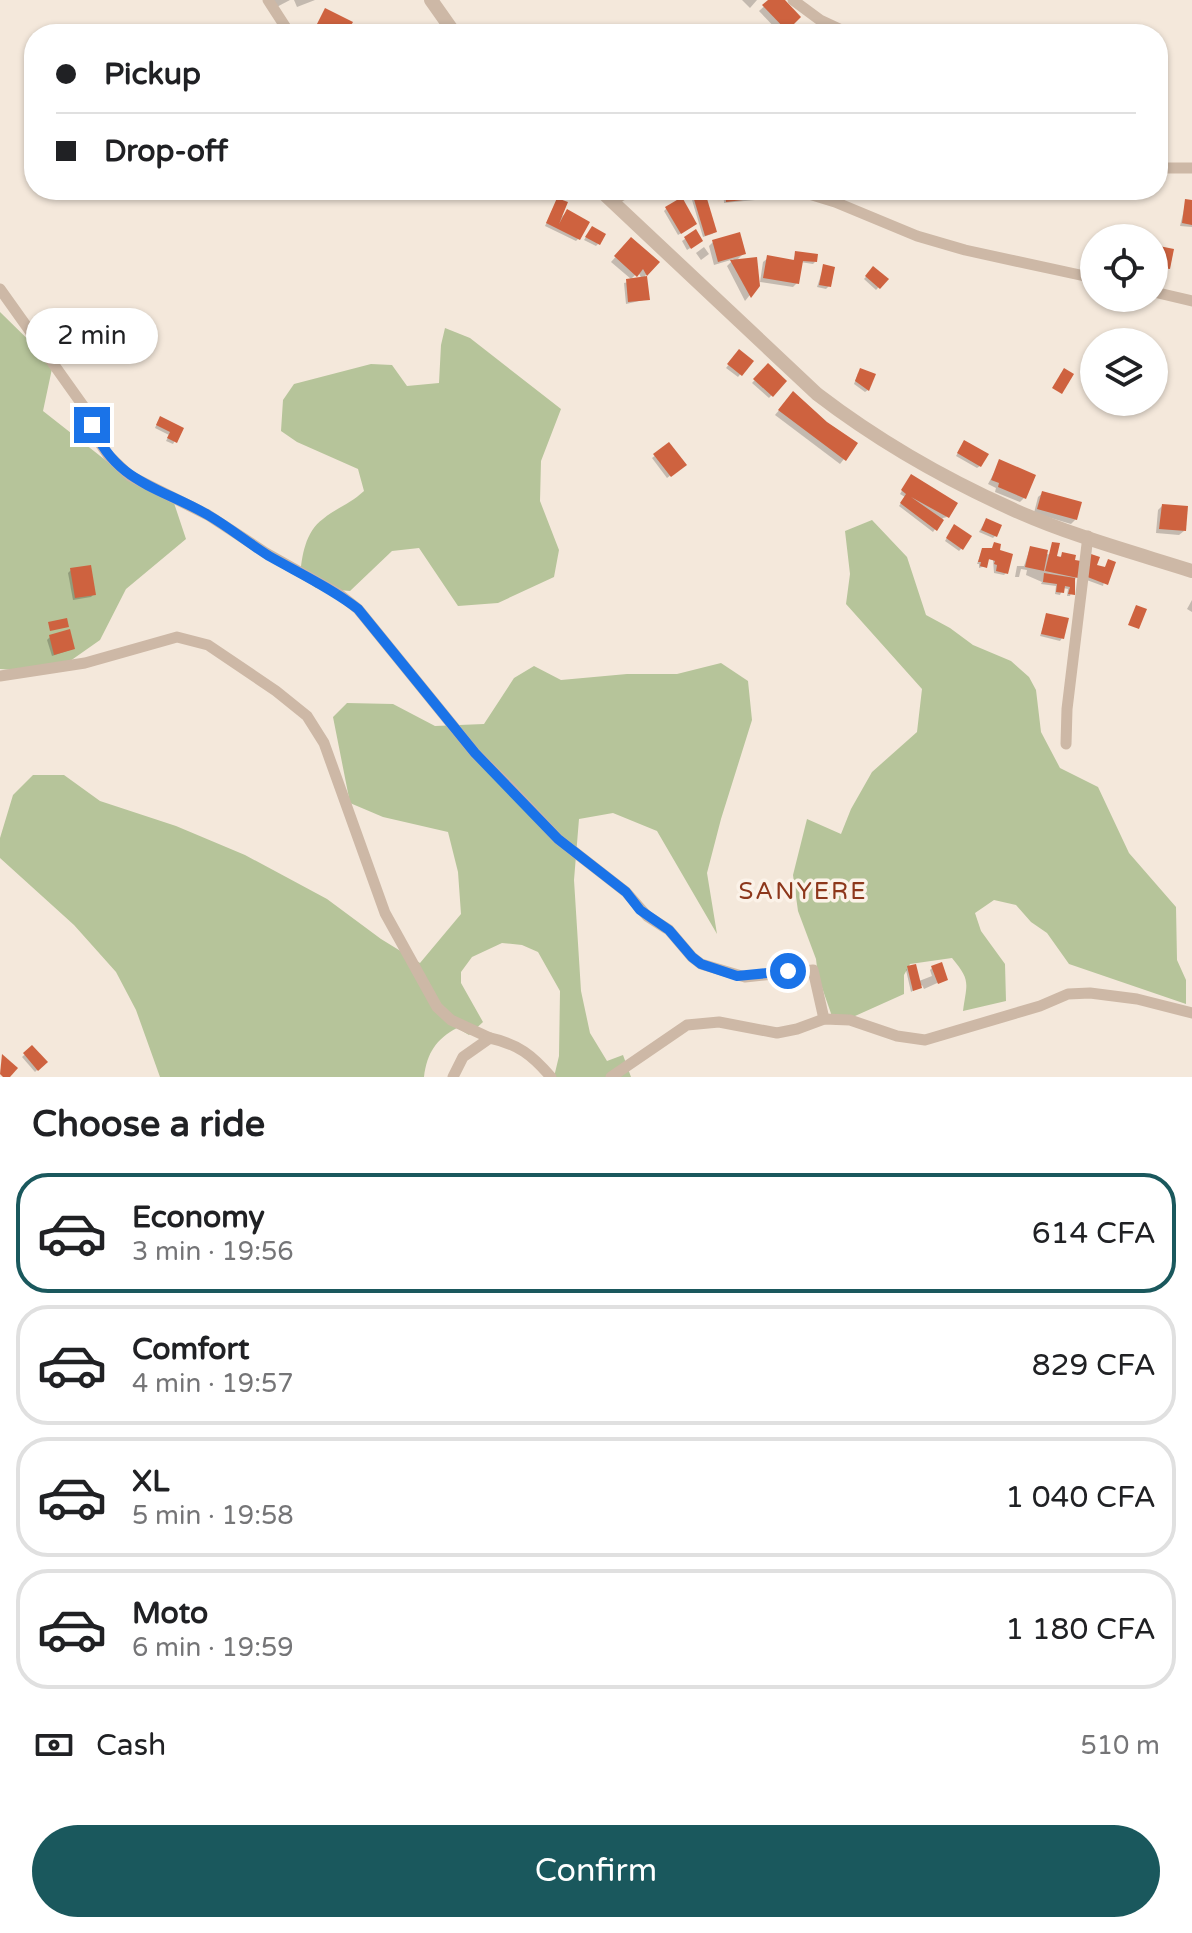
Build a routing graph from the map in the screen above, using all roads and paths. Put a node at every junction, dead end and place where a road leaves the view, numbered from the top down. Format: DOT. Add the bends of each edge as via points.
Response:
graph roads {
  1 [pos="268,0"];
  2 [pos="431,0"];
  3 [pos="793,0"];
  4 [pos="284,24"];
  5 [pos="448,24"];
  6 [pos="829,24"];
  7 [pos="1168,168"];
  8 [pos="1192,168"];
  9 [pos="829,200"];
  10 [pos="612,201"];
  11 [pos="1080,275"];
  12 [pos="0,289"];
  13 [pos="1168,295"];
  14 [pos="1192,301"];
  15 [pos="1088,536"];
  16 [pos="1192,571"];
  17 [pos="0,676"];
  18 [pos="1066,744"];
  19 [pos="1192,1013"];
  20 [pos="824,1019"];
  21 [pos="490,1038"];
  22 [pos="453,1077"];
  23 [pos="551,1077"];
  24 [pos="611,1077"];
  1 -- 4 [label="street"];
  2 -- 5 [label="street"];
  3 -- 6 [label="street"];
  7 -- 8 [label="street"];
  9 -- 11 [label="street" via="917,236"];
  10 -- 15 [label="street" via="851,420 906,456 1014,510"];
  12 -- 20 [label="street" via="84,407 108,455 130,476 208,515 339,594 358,609 475,753 558,839 626,892 692,957 745,977 813,970"];
  13 -- 14 [label="street"];
  15 -- 16 [label="street"];
  15 -- 18 [label="street"];
  17 -- 21 [label="street" via="96,660 177,637 208,645 276,691 307,716 324,743 385,913 437,1007 451,1020"];
  19 -- 20 [label="street" via="1137,999 1068,994 925,1040 850,1020"];
  20 -- 24 [label="street" via="777,1033 719,1022 687,1025"];
  21 -- 22 [label="street" via="463,1057"];
  21 -- 23 [label="street" via="533,1056"];
}
